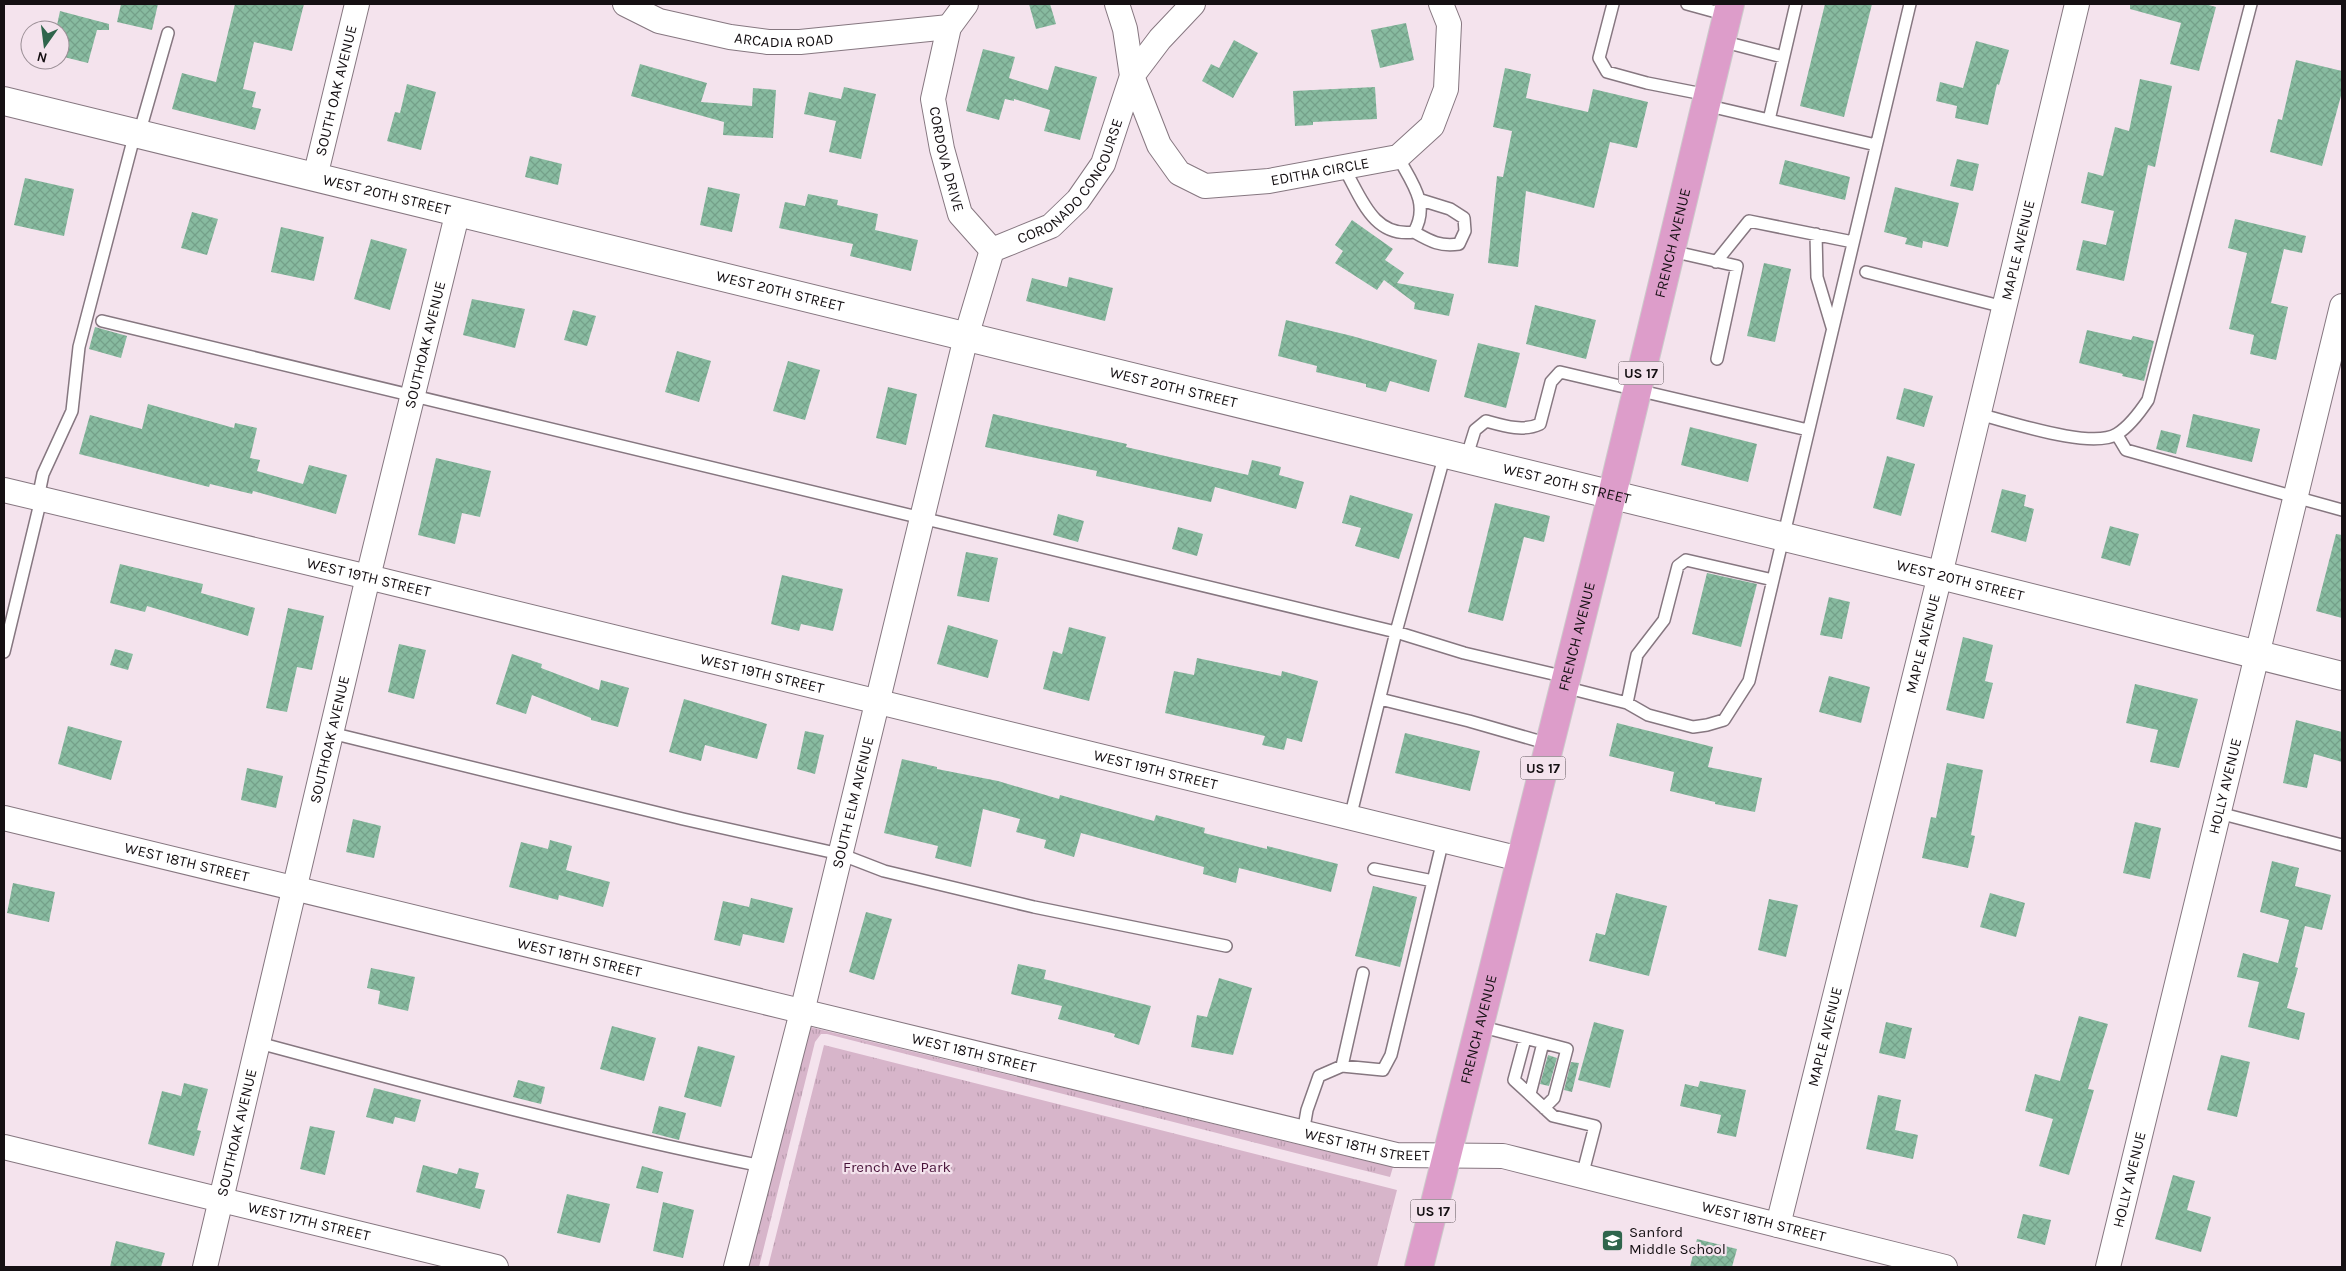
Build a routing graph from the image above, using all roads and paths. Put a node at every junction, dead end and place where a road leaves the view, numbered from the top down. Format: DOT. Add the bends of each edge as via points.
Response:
graph roads {
  1 [pos="357,4"];
  2 [pos="625,4"];
  3 [pos="966,4"];
  4 [pos="1117,4"];
  5 [pos="1193,4"];
  6 [pos="1441,4"];
  7 [pos="1613,4"];
  8 [pos="1687,4"];
  9 [pos="1796,4"];
  10 [pos="1910,4"];
  11 [pos="2077,4"];
  12 [pos="2251,4"];
  13 [pos="1729,10"];
  14 [pos="949,26"];
  15 [pos="168,33"];
  16 [pos="1721,41"];
  17 [pos="1783,58"];
  18 [pos="1132,76"];
  19 [pos="1707,100"];
  20 [pos="4,101"];
  21 [pos="1769,120"];
  22 [pos="137,134"];
  23 [pos="1876,145"];
  24 [pos="1398,157"];
  25 [pos="1344,168"];
  26 [pos="315,177"];
  27 [pos="1421,200"];
  28 [pos="458,211"];
  29 [pos="1414,232"];
  30 [pos="1816,234"];
  31 [pos="1853,242"];
  32 [pos="992,250"];
  33 [pos="1671,251"];
  34 [pos="1716,262"];
  35 [pos="1866,272"];
  36 [pos="2342,306"];
  37 [pos="2004,307"];
  38 [pos="102,321"];
  39 [pos="1832,329"];
  40 [pos="966,337"];
  41 [pos="1716,358"];
  42 [pos="1637,389"];
  43 [pos="412,396"];
  44 [pos="1978,414"];
  45 [pos="1808,430"];
  46 [pos="2117,435"];
  47 [pos="1455,457"];
  48 [pos="4,490"];
  49 [pos="1612,495"];
  50 [pos="40,498"];
  51 [pos="2296,498"];
  52 [pos="2342,510"];
  53 [pos="922,518"];
  54 [pos="1783,537"];
  55 [pos="1940,575"];
  56 [pos="368,577"];
  57 [pos="1772,580"];
  58 [pos="1396,632"];
  59 [pos="4,652"];
  60 [pos="2258,654"];
  61 [pos="2342,676"];
  62 [pos="1565,682"];
  63 [pos="1380,699"];
  64 [pos="877,702"];
  65 [pos="1627,703"];
  66 [pos="332,733"];
  67 [pos="1550,744"];
  68 [pos="2219,813"];
  69 [pos="4,818"];
  70 [pos="1350,818"];
  71 [pos="1443,840"];
  72 [pos="2342,844"];
  73 [pos="840,854"];
  74 [pos="1520,859"];
  75 [pos="1374,869"];
  76 [pos="1433,881"];
  77 [pos="295,890"];
  78 [pos="1226,946"];
  79 [pos="1364,973"];
  80 [pos="802,1012"];
  81 [pos="1479,1026"];
  82 [pos="1525,1039"];
  83 [pos="259,1043"];
  84 [pos="1542,1043"];
  85 [pos="1342,1066"];
  86 [pos="1530,1094"];
  87 [pos="1544,1108"];
  88 [pos="1303,1133"];
  89 [pos="4,1147"];
  90 [pos="1446,1156"];
  91 [pos="762,1166"];
  92 [pos="1582,1176"];
  93 [pos="222,1199"];
  94 [pos="1778,1225"];
  95 [pos="205,1267"];
  96 [pos="496,1267"];
  97 [pos="736,1267"];
  98 [pos="1419,1267"];
  99 [pos="1945,1267"];
  100 [pos="2108,1267"];
  1 -- 26 [label="street, SOUTH OAK AVENUE"];
  2 -- 14 [label="street, ARCADIA ROAD" via="668,24 768,42 800,42"];
  3 -- 14 [label="street, CORDOVA DRIVE"];
  4 -- 18 [label="street, CORONADO CONCOURSE" via="1125,29"];
  5 -- 18 [label="street" via="1160,39"];
  6 -- 24 [label="street" via="1449,24 1446,89 1432,126"];
  7 -- 19 [label="lane" via="1599,58 1607,72"];
  8 -- 13 [label="lane"];
  9 -- 17 [label="lane"];
  10 -- 23 [label="lane"];
  11 -- 37 [label="street, MAPLE AVENUE"];
  12 -- 46 [label="lane" via="2148,400"];
  13 -- 16 [label="main road, FRENCH AVENUE / US 17"];
  14 -- 32 [label="street, CORDOVA DRIVE" via="933,99 942,149 960,214"];
  15 -- 22 [label="lane"];
  16 -- 17 [label="lane"];
  16 -- 19 [label="main road, FRENCH AVENUE / US 17"];
  17 -- 21 [label="lane"];
  18 -- 25 [label="street, EDITHA CIRCLE" via="1159,145 1179,173 1205,186 1269,181"];
  18 -- 32 [label="street, CORONADO CONCOURSE" via="1103,164 1078,200 1052,226"];
  19 -- 21 [label="lane"];
  19 -- 33 [label="main road, FRENCH AVENUE / US 17"];
  20 -- 22 [label="street, WEST 20TH STREET"];
  21 -- 23 [label="lane"];
  22 -- 26 [label="street, WEST 20TH STREET"];
  22 -- 50 [label="lane" via="79,347 72,411 43,474"];
  23 -- 31 [label="lane"];
  24 -- 25 [label="street, EDITHA CIRCLE"];
  24 -- 27 [label="lane"];
  25 -- 29 [label="lane" via="1370,215 1388,231"];
  26 -- 28 [label="street, WEST 20TH STREET"];
  27 -- 29 [label="lane" via="1420,221"];
  27 -- 29 [label="lane" via="1450,209 1464,218 1466,231 1458,244 1446,246 1434,244"];
  28 -- 40 [label="street, WEST 20TH STREET"];
  28 -- 43 [label="street, SOUTHOAK AVENUE"];
  30 -- 31 [label="lane"];
  30 -- 34 [label="lane" via="1748,221"];
  30 -- 39 [label="lane" via="1817,277"];
  31 -- 39 [label="lane"];
  32 -- 40 [label="street, CORONADO CONCOURSE"];
  33 -- 34 [label="lane"];
  33 -- 42 [label="main road, FRENCH AVENUE / US 17"];
  34 -- 41 [label="lane" via="1737,266"];
  35 -- 37 [label="lane"];
  36 -- 51 [label="street, HOLLY AVENUE"];
  37 -- 44 [label="street, MAPLE AVENUE"];
  38 -- 43 [label="lane"];
  39 -- 45 [label="lane"];
  40 -- 47 [label="street, WEST 20TH STREET"];
  40 -- 53 [label="street, SOUTH ELM AVENUE"];
  42 -- 45 [label="lane"];
  42 -- 47 [label="lane" via="1560,372 1551,382 1540,424 1530,429 1486,421"];
  42 -- 49 [label="main road, FRENCH AVENUE / US 17"];
  43 -- 53 [label="lane"];
  43 -- 56 [label="street, SOUTHOAK AVENUE"];
  44 -- 46 [label="lane" via="2066,436 2098,439"];
  44 -- 55 [label="street, MAPLE AVENUE"];
  45 -- 54 [label="lane"];
  46 -- 51 [label="lane" via="2126,450"];
  47 -- 49 [label="street, WEST 20TH STREET"];
  47 -- 58 [label="lane"];
  48 -- 50 [label="street, WEST 19TH STREET"];
  49 -- 54 [label="street, WEST 20TH STREET"];
  49 -- 62 [label="main road, FRENCH AVENUE / US 17"];
  50 -- 56 [label="street, WEST 19TH STREET"];
  50 -- 59 [label="lane"];
  51 -- 52 [label="lane"];
  51 -- 60 [label="street, HOLLY AVENUE"];
  53 -- 58 [label="lane"];
  53 -- 64 [label="street, SOUTH ELM AVENUE"];
  54 -- 55 [label="street, WEST 20TH STREET"];
  54 -- 57 [label="lane"];
  55 -- 60 [label="street, WEST 20TH STREET"];
  55 -- 94 [label="street, MAPLE AVENUE"];
  56 -- 64 [label="street, WEST 19TH STREET"];
  56 -- 66 [label="street, SOUTHOAK AVENUE"];
  57 -- 65 [label="lane" via="1695,561 1686,560 1678,566 1664,620 1637,654"];
  57 -- 65 [label="lane" via="1749,681 1724,720 1693,727 1648,715"];
  58 -- 62 [label="lane"];
  58 -- 63 [label="lane"];
  60 -- 61 [label="street, WEST 20TH STREET"];
  60 -- 68 [label="street, HOLLY AVENUE"];
  62 -- 65 [label="lane"];
  62 -- 67 [label="main road, FRENCH AVENUE / US 17"];
  63 -- 67 [label="lane"];
  63 -- 70 [label="lane"];
  64 -- 70 [label="street, WEST 19TH STREET"];
  64 -- 73 [label="street, SOUTH ELM AVENUE"];
  66 -- 73 [label="lane"];
  66 -- 77 [label="street, SOUTHOAK AVENUE"];
  67 -- 74 [label="main road, FRENCH AVENUE / US 17"];
  68 -- 72 [label="lane"];
  68 -- 100 [label="street, HOLLY AVENUE"];
  69 -- 77 [label="street, WEST 18TH STREET"];
  70 -- 71 [label="street, WEST 19TH STREET"];
  71 -- 74 [label="street, WEST 19TH STREET"];
  71 -- 76 [label="lane"];
  73 -- 78 [label="lane" via="884,871 1034,907"];
  73 -- 80 [label="street, SOUTH ELM AVENUE"];
  74 -- 81 [label="main road, FRENCH AVENUE / US 17"];
  75 -- 76 [label="lane"];
  76 -- 85 [label="lane" via="1391,1055 1383,1070"];
  77 -- 80 [label="street, WEST 18TH STREET"];
  77 -- 83 [label="street, SOUTHOAK AVENUE"];
  79 -- 85 [label="lane"];
  80 -- 88 [label="street, WEST 18TH STREET"];
  80 -- 91 [label="street, SOUTH ELM AVENUE"];
  81 -- 82 [label="lane"];
  81 -- 90 [label="main road, FRENCH AVENUE / US 17"];
  82 -- 84 [label="lane"];
  82 -- 86 [label="lane" via="1514,1080"];
  83 -- 91 [label="lane" via="610,1134"];
  83 -- 93 [label="street, SOUTHOAK AVENUE"];
  84 -- 86 [label="lane"];
  84 -- 87 [label="lane" via="1567,1049 1554,1098"];
  85 -- 88 [label="lane" via="1319,1076"];
  86 -- 87 [label="lane"];
  87 -- 92 [label="lane" via="1553,1116 1595,1126"];
  88 -- 90 [label="street, WEST 18TH STREET" via="1396,1155"];
  89 -- 93 [label="street, WEST 17TH STREET"];
  90 -- 92 [label="street, WEST 18TH STREET" via="1503,1156"];
  90 -- 98 [label="main road, FRENCH AVENUE / US 17"];
  91 -- 97 [label="street, SOUTH ELM AVENUE"];
  92 -- 94 [label="street, WEST 18TH STREET"];
  93 -- 95 [label="street, SOUTHOAK AVENUE"];
  93 -- 96 [label="street, WEST 17TH STREET"];
  94 -- 99 [label="street, WEST 18TH STREET"];
}
